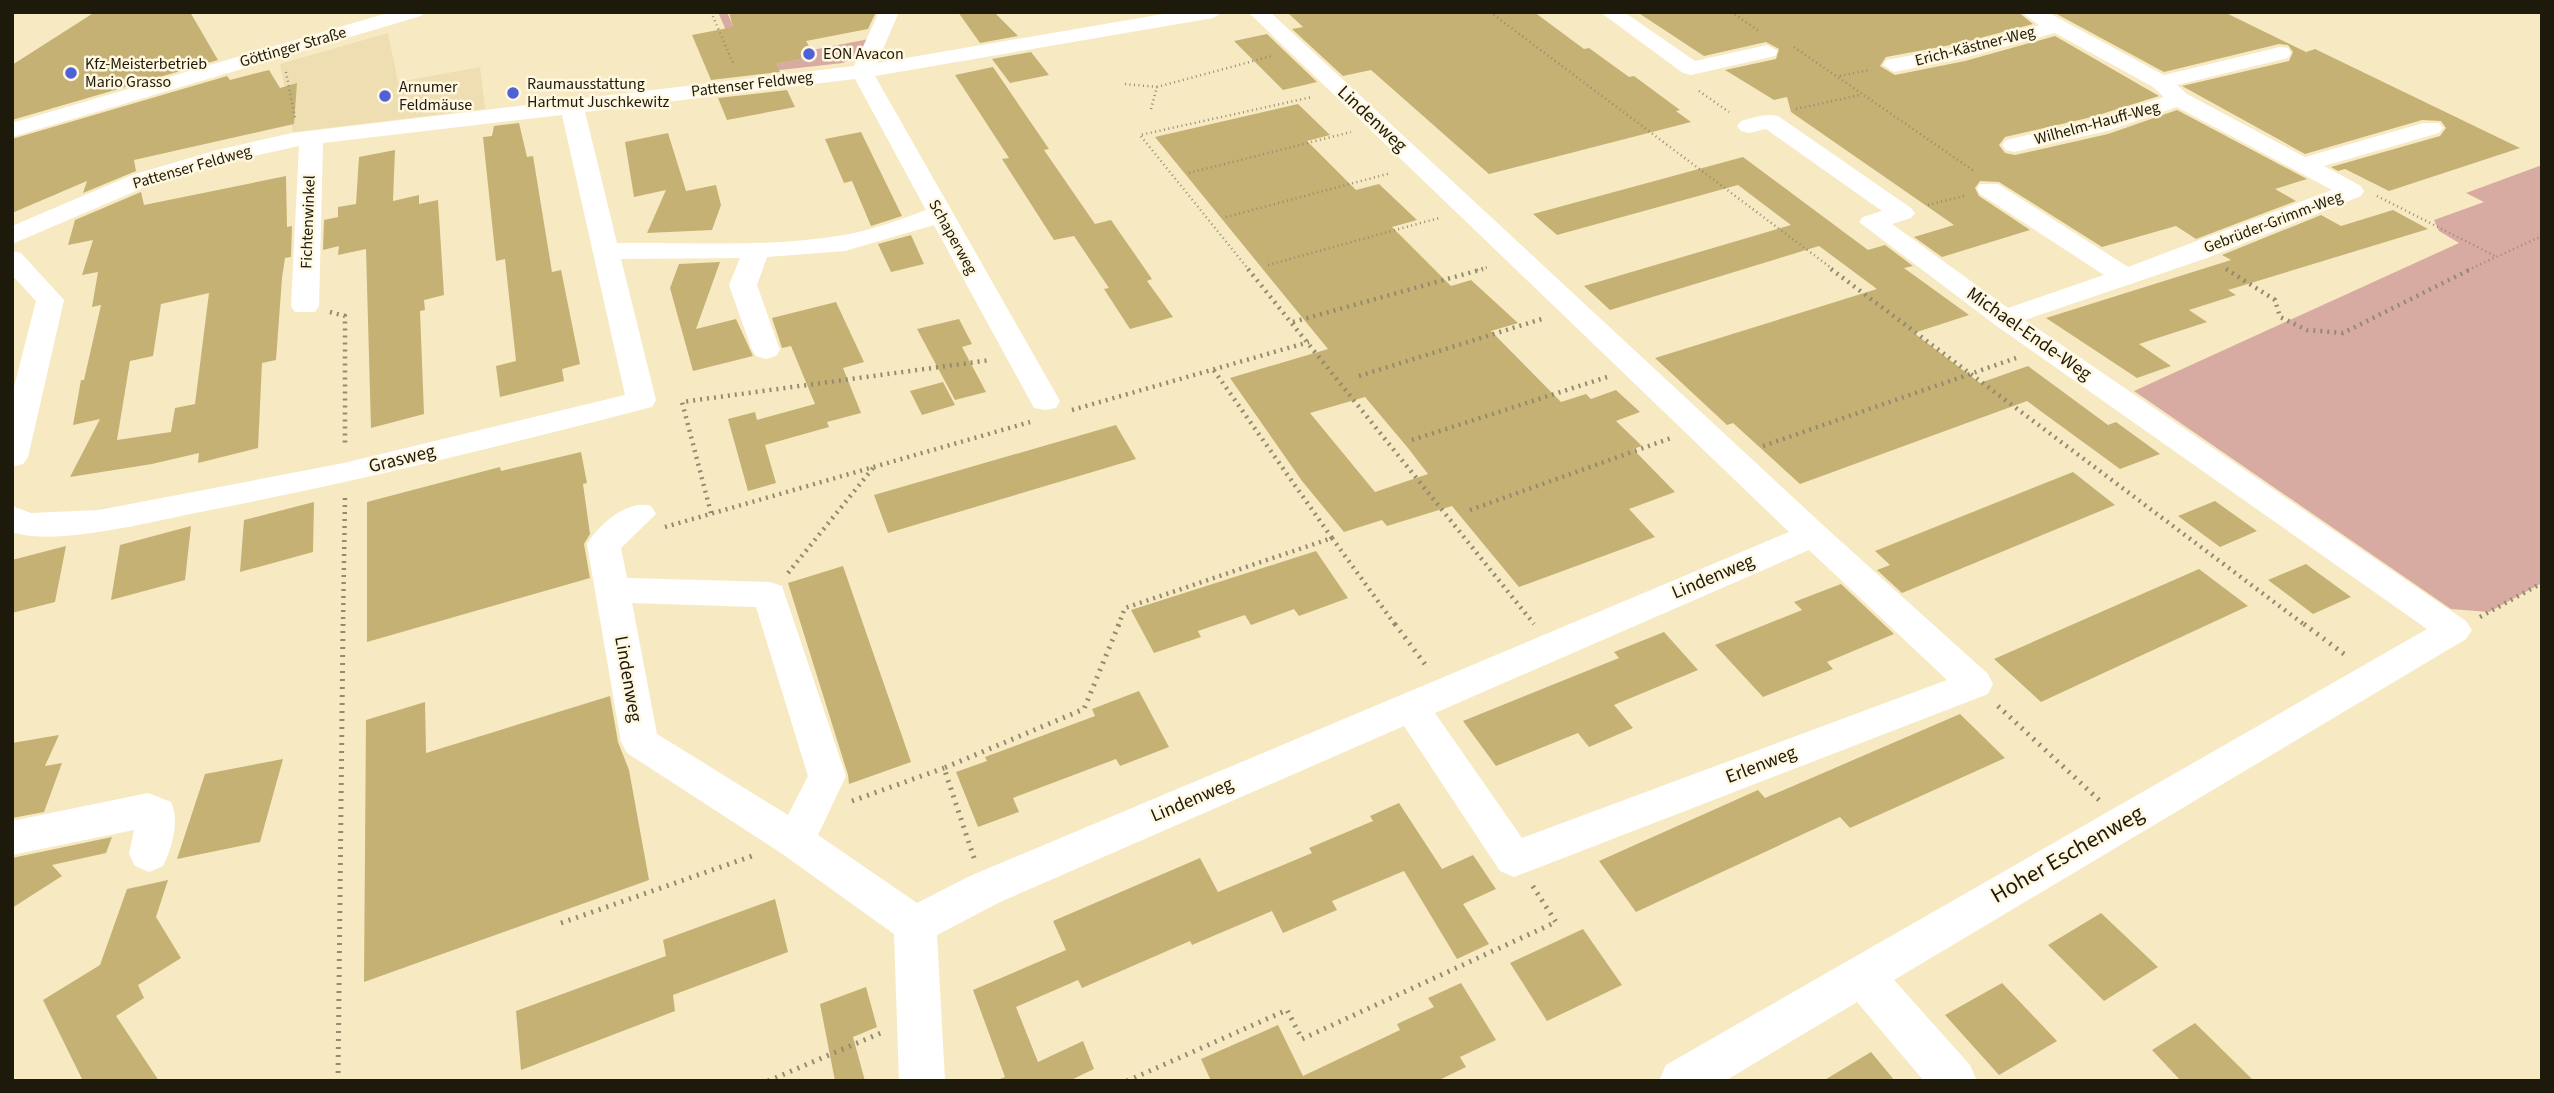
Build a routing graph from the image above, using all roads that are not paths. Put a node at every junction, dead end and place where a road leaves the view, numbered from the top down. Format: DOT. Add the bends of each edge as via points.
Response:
graph roads {
  1 [pos="414,12"];
  2 [pos="889,12"];
  3 [pos="1213,12"];
  4 [pos="1258,12"];
  5 [pos="1610,12"];
  6 [pos="2041,16"];
  7 [pos="1774,44"];
  8 [pos="2280,53"];
  9 [pos="1894,65"];
  10 [pos="862,72"];
  11 [pos="2161,82"];
  12 [pos="2179,100"];
  13 [pos="572,107"];
  14 [pos="1760,123"];
  15 [pos="2431,128"];
  16 [pos="12,130"];
  17 [pos="305,139"];
  18 [pos="2014,145"];
  19 [pos="2302,164"];
  20 [pos="1989,188"];
  21 [pos="940,214"];
  22 [pos="12,236"];
  23 [pos="757,249"];
  24 [pos="605,251"];
  25 [pos="12,259"];
  26 [pos="2124,276"];
  27 [pos="305,306"];
  28 [pos="2004,318"];
  29 [pos="766,351"];
  30 [pos="1051,410"];
  31 [pos="12,457"];
  32 [pos="12,517"];
  33 [pos="649,521"];
  34 [pos="1813,535"];
  35 [pos="612,590"];
  36 [pos="2454,630"];
  37 [pos="1411,707"];
  38 [pos="801,829"];
  39 [pos="12,838"];
  40 [pos="149,854"];
  41 [pos="915,925"];
  42 [pos="1861,975"];
  43 [pos="922,1081"];
  44 [pos="1682,1081"];
  45 [pos="1954,1081"];
  1 -- 16 [label="street, Göttinger Straße"];
  2 -- 10 [label="street"];
  3 -- 10 [label="street, Pattenser Feldweg"];
  4 -- 34 [label="street, Lindenweg"];
  5 -- 7 [label="street" via="1690,68"];
  6 -- 9 [label="street, Erich-Kästner-Weg" via="1964,51"];
  6 -- 11 [label="street, Gebrüder-Grimm-Weg"];
  8 -- 11 [label="street"];
  10 -- 13 [label="street, Pattenser Feldweg"];
  10 -- 21 [label="street, Schaperweg"];
  11 -- 12 [label="street, Gebrüder-Grimm-Weg"];
  12 -- 18 [label="street, Wilhelm-Hauff-Weg" via="2099,126"];
  12 -- 19 [label="street, Gebrüder-Grimm-Weg"];
  13 -- 17 [label="street, Pattenser Feldweg"];
  13 -- 24 [label="street, Grasweg"];
  14 -- 28 [label="street, Michael-Ende-Weg" via="1902,213 1872,222"];
  15 -- 19 [label="street"];
  17 -- 22 [label="street, Pattenser Feldweg" via="225,155 141,180"];
  17 -- 27 [label="street, Fichtenwinkel"];
  19 -- 26 [label="street, Gebrüder-Grimm-Weg" via="2352,191"];
  20 -- 26 [label="street"];
  21 -- 23 [label="street" via="892,232 833,244"];
  21 -- 30 [label="street, Schaperweg"];
  23 -- 24 [label="street"];
  23 -- 29 [label="street" via="743,285"];
  24 -- 32 [label="street, Grasweg" via="641,400 344,474 99,521 25,525"];
  25 -- 31 [label="street" via="50,300"];
  26 -- 28 [label="street, Gebrüder-Grimm-Weg"];
  28 -- 36 [label="street, Michael-Ende-Weg"];
  33 -- 35 [label="street, Lindenweg" via="604,544"];
  34 -- 37 [label="street, Lindenweg"];
  34 -- 37 [label="street, Erlenweg" via="1975,684 1514,859"];
  35 -- 38 [label="street, Lindenweg" via="640,742"];
  35 -- 38 [label="street" via="770,595 827,776"];
  36 -- 42 [label="street, Hoher Eschenweg"];
  37 -- 41 [label="street, Lindenweg" via="985,889"];
  38 -- 41 [label="street, Lindenweg"];
  39 -- 40 [label="street" via="148,810 157,814 158,822"];
  41 -- 43 [label="street"];
  42 -- 44 [label="street, Hoher Eschenweg"];
  42 -- 45 [label="street"];
}
